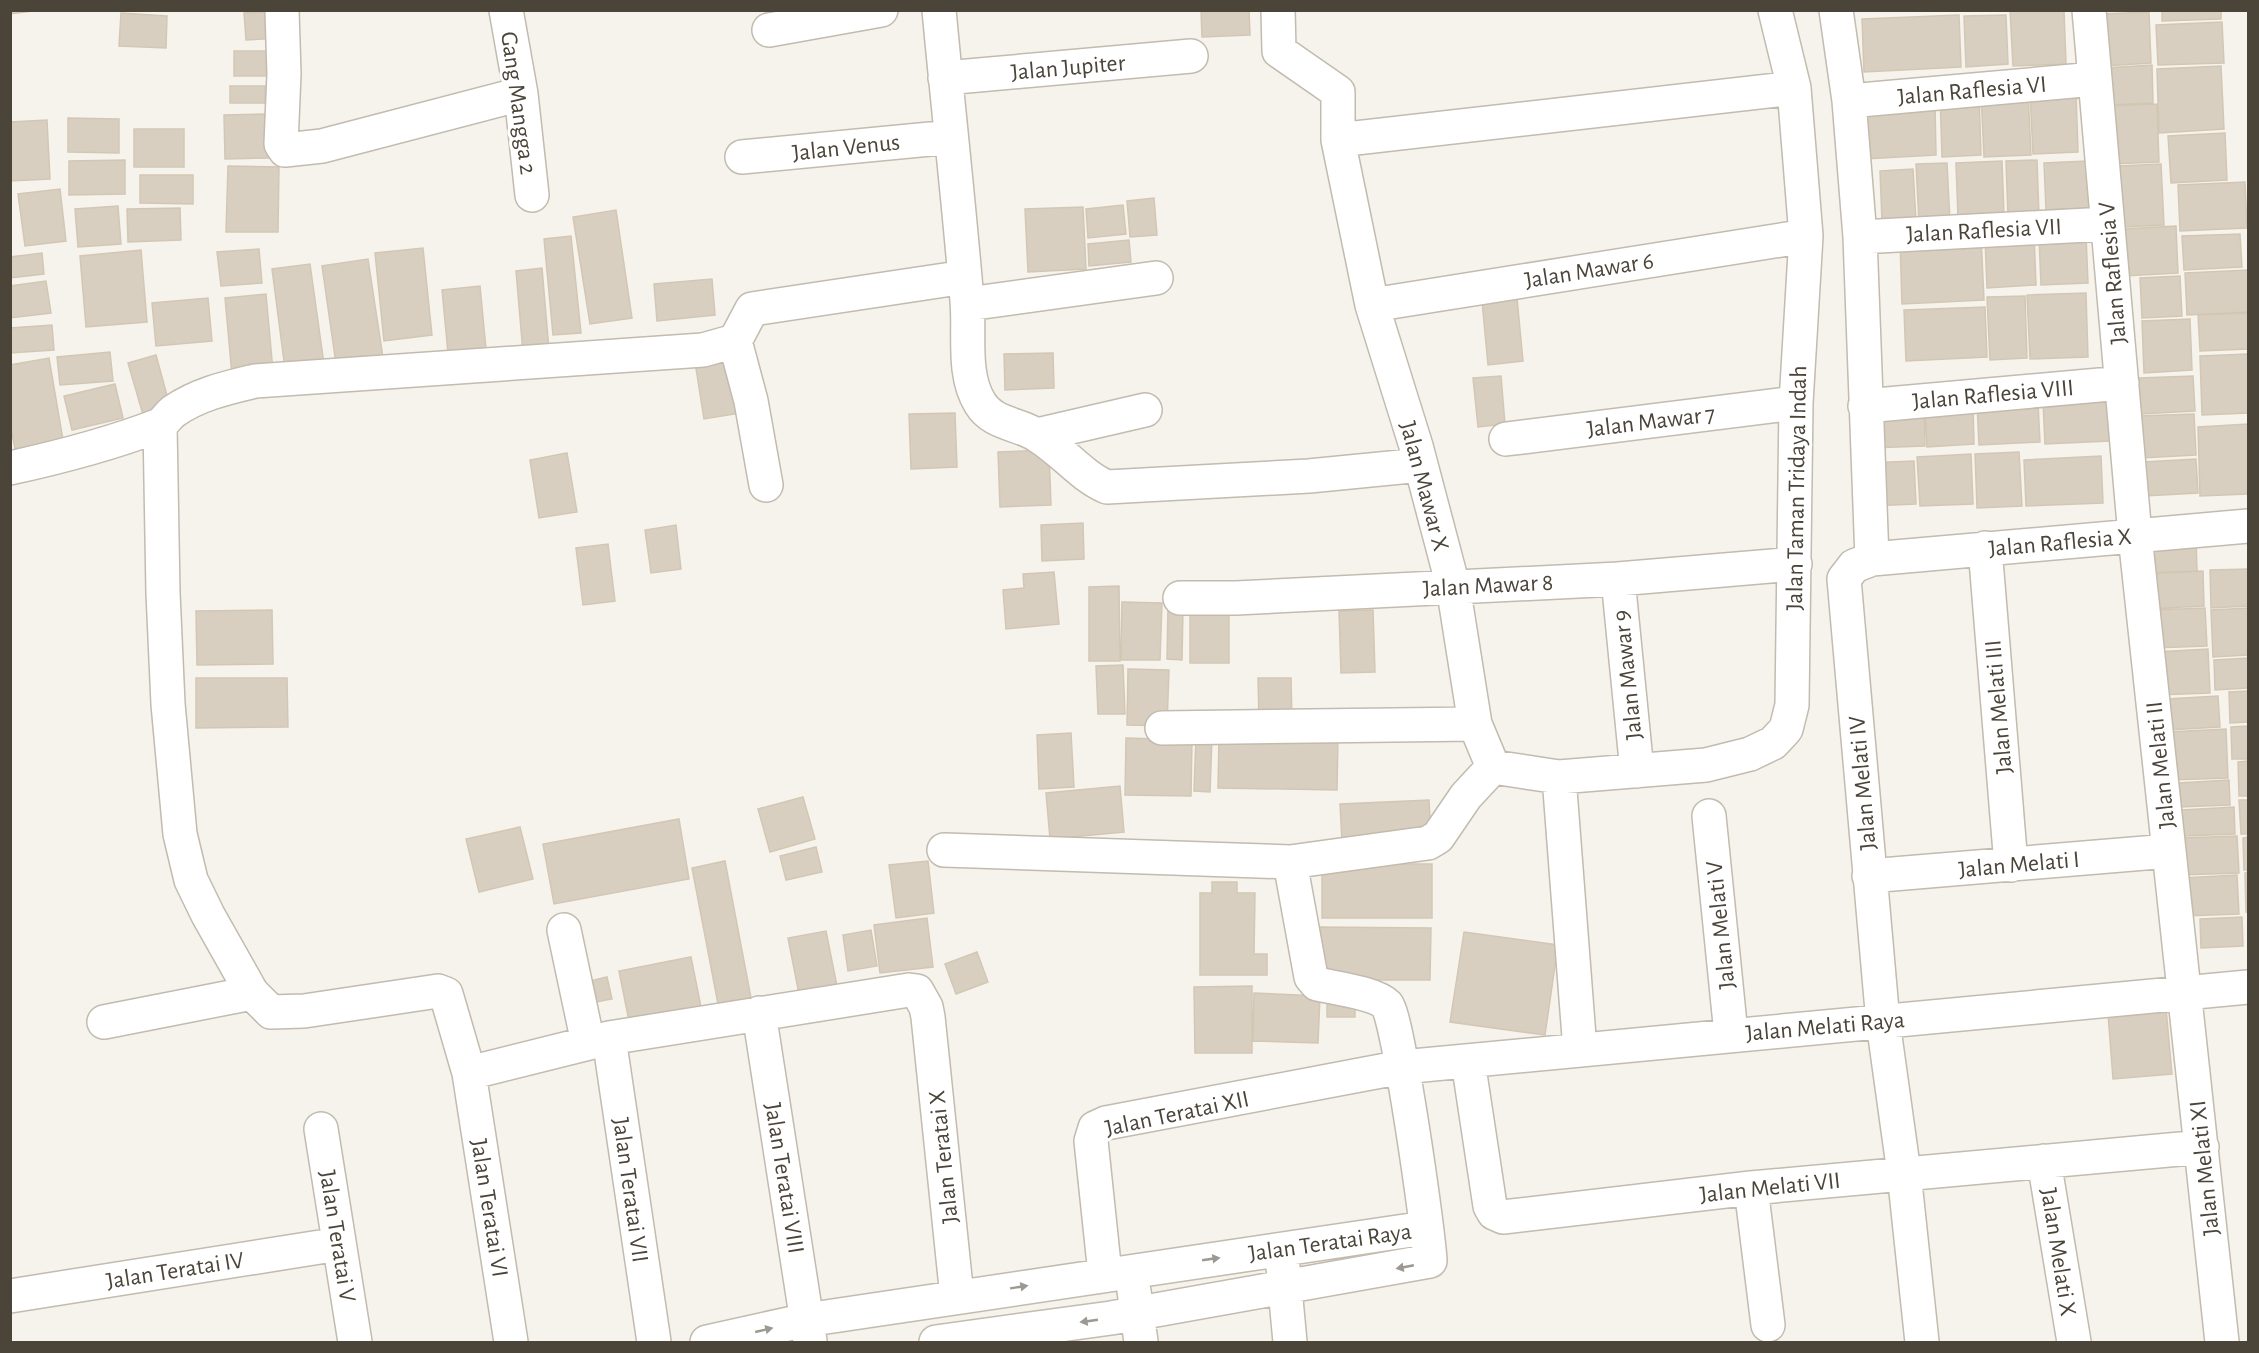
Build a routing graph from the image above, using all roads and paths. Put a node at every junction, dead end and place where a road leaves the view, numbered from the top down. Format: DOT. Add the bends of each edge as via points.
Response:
graph roads {
  1 [pos="282,10"];
  2 [pos="506,10"];
  3 [pos="881,10"];
  4 [pos="939,10"];
  5 [pos="1278,10"];
  6 [pos="1775,10"];
  7 [pos="1836,10"];
  8 [pos="2089,10"];
  9 [pos="769,30"];
  10 [pos="1191,56"];
  11 [pos="945,78"];
  12 [pos="2095,79"];
  13 [pos="1794,88"];
  14 [pos="521,94"];
  15 [pos="1849,101"];
  16 [pos="951,137"];
  17 [pos="1338,140"];
  18 [pos="742,157"];
  19 [pos="532,195"];
  20 [pos="2107,224"];
  21 [pos="1806,236"];
  22 [pos="1860,237"];
  23 [pos="1156,278"];
  24 [pos="966,291"];
  25 [pos="1372,305"];
  26 [pos="735,341"];
  27 [pos="2122,383"];
  28 [pos="1796,403"];
  29 [pos="1865,406"];
  30 [pos="1145,410"];
  31 [pos="160,425"];
  32 [pos="1037,435"];
  33 [pos="1506,439"];
  34 [pos="1421,465"];
  35 [pos="10,468"];
  36 [pos="766,485"];
  37 [pos="2248,526"];
  38 [pos="2135,536"];
  39 [pos="1985,548"];
  40 [pos="1872,559"];
  41 [pos="1795,564"];
  42 [pos="1618,579"];
  43 [pos="1453,586"];
  44 [pos="1180,597"];
  45 [pos="1475,724"];
  46 [pos="1162,728"];
  47 [pos="1493,766"];
  48 [pos="1637,771"];
  49 [pos="1559,777"];
  50 [pos="1709,816"];
  51 [pos="944,850"];
  52 [pos="2169,851"];
  53 [pos="1290,862"];
  54 [pos="2011,865"];
  55 [pos="1869,876"];
  56 [pos="564,930"];
  57 [pos="2248,987"];
  58 [pos="252,993"];
  59 [pos="2184,993"];
  60 [pos="759,1013"];
  61 [pos="104,1022"];
  62 [pos="1883,1022"];
  63 [pos="1731,1034"];
  64 [pos="598,1040"];
  65 [pos="1580,1050"];
  66 [pos="1468,1061"];
  67 [pos="1402,1067"];
  68 [pos="469,1073"];
  69 [pos="321,1129"];
  70 [pos="2202,1147"];
  71 [pos="2044,1161"];
  72 [pos="1904,1173"];
  73 [pos="1751,1188"];
  74 [pos="1425,1228"];
  75 [pos="339,1244"];
  76 [pos="1282,1249"];
  77 [pos="1118,1272"];
  78 [pos="1285,1289"];
  79 [pos="969,1295"];
  80 [pos="10,1296"];
  81 [pos="1768,1325"];
  82 [pos="1139,1328"];
  83 [pos="808,1331"];
  84 [pos="982,1340"];
  85 [pos="355,1342"];
  86 [pos="511,1342"];
  87 [pos="654,1342"];
  88 [pos="707,1342"];
  89 [pos="936,1342"];
  90 [pos="1290,1342"];
  91 [pos="1922,1342"];
  92 [pos="2074,1342"];
  93 [pos="2222,1342"];
  1 -- 14 [label="street" via="281,144 285,150 322,146"];
  2 -- 14 [label="street, Gang Mangga 2"];
  3 -- 9 [label="street"];
  4 -- 11 [label="street"];
  5 -- 17 [label="street, Jalan Mawar X" via="1279,51 1338,92"];
  6 -- 13 [label="street, Jalan Taman Tridaya Indah"];
  7 -- 15 [label="street"];
  8 -- 12 [label="street, Jalan Raflesia V"];
  10 -- 11 [label="street, Jalan Jupiter"];
  11 -- 16 [label="street"];
  12 -- 15 [label="street, Jalan Raflesia VI"];
  12 -- 20 [label="street, Jalan Raflesia V"];
  13 -- 17 [label="street"];
  13 -- 21 [label="street, Jalan Taman Tridaya Indah"];
  14 -- 19 [label="street, Gang Mangga 2"];
  15 -- 22 [label="street"];
  16 -- 18 [label="street, Jalan Venus"];
  16 -- 24 [label="street"];
  17 -- 25 [label="street, Jalan Mawar X"];
  20 -- 22 [label="street, Jalan Raflesia VII"];
  20 -- 27 [label="street, Jalan Raflesia V"];
  21 -- 25 [label="street, Jalan Mawar 6"];
  21 -- 28 [label="street, Jalan Taman Tridaya Indah"];
  22 -- 29 [label="street"];
  23 -- 24 [label="street"];
  24 -- 26 [label="street" via="752,309"];
  24 -- 32 [label="street" via="970,386 981,406 995,419"];
  25 -- 34 [label="street, Jalan Mawar X"];
  26 -- 31 [label="street" via="703,350 255,381 198,397 172,412"];
  26 -- 36 [label="street" via="751,401"];
  27 -- 29 [label="street, Jalan Raflesia VIII"];
  27 -- 38 [label="street, Jalan Raflesia V"];
  28 -- 33 [label="street, Jalan Mawar 7"];
  28 -- 41 [label="street, Jalan Taman Tridaya Indah"];
  29 -- 40 [label="street"];
  30 -- 32 [label="street"];
  31 -- 35 [label="street"];
  31 -- 58 [label="street" via="168,704 180,834 191,880"];
  32 -- 34 [label="street" via="1073,461 1092,481 1107,487 1309,476"];
  34 -- 43 [label="street, Jalan Mawar X"];
  37 -- 38 [label="street, Jalan Raflesia X"];
  38 -- 39 [label="street, Jalan Raflesia X"];
  38 -- 52 [label="street, Jalan Melati II"];
  39 -- 40 [label="street, Jalan Raflesia X"];
  39 -- 54 [label="street, Jalan Melati III"];
  40 -- 55 [label="street, Jalan Melati IV" via="1854,566 1844,579"];
  41 -- 42 [label="street, Jalan Mawar 8"];
  41 -- 48 [label="street, Jalan Taman Tridaya Indah" via="1792,705 1786,729 1773,743 1750,754 1706,765"];
  42 -- 43 [label="street, Jalan Mawar 8"];
  42 -- 48 [label="street, Jalan Mawar 9"];
  43 -- 44 [label="street, Jalan Mawar 8" via="1236,598"];
  43 -- 45 [label="street, Jalan Mawar X"];
  45 -- 46 [label="street"];
  45 -- 47 [label="street, Jalan Mawar X"];
  47 -- 49 [label="street"];
  47 -- 53 [label="street" via="1438,837 1428,843"];
  48 -- 49 [label="street, Jalan Taman Tridaya Indah"];
  49 -- 65 [label="street"];
  50 -- 63 [label="street, Jalan Melati V"];
  51 -- 53 [label="street"];
  52 -- 54 [label="street, Jalan Melati I"];
  52 -- 59 [label="street, Jalan Melati II"];
  53 -- 67 [label="street" via="1311,977 1317,984 1387,1004 1392,1011"];
  54 -- 55 [label="street, Jalan Melati I"];
  55 -- 62 [label="street, Jalan Melati IV"];
  56 -- 64 [label="street, Jalan Teratai VII"];
  57 -- 59 [label="street, Jalan Melati Raya"];
  58 -- 61 [label="street"];
  58 -- 68 [label="street, Jalan Teratai VI" via="271,1012 278,1013 443,991 452,1005"];
  59 -- 62 [label="street, Jalan Melati Raya"];
  59 -- 70 [label="street, Jalan Melati XI"];
  60 -- 64 [label="street"];
  60 -- 79 [label="street, Jalan Teratai X" via="917,991 928,1017"];
  60 -- 83 [label="street, Jalan Teratai VIII"];
  62 -- 63 [label="street, Jalan Melati Raya"];
  62 -- 72 [label="street, Jalan Melati IV"];
  63 -- 65 [label="street, Jalan Melati Raya"];
  64 -- 68 [label="street"];
  64 -- 87 [label="street, Jalan Teratai VII"];
  65 -- 66 [label="street, Jalan Melati Raya"];
  66 -- 67 [label="street, Jalan Melati Raya"];
  66 -- 73 [label="street, Jalan Melati VII" via="1488,1200 1499,1216"];
  67 -- 74 [label="street"];
  67 -- 77 [label="street, Jalan Teratai XII" via="1095,1128 1091,1140"];
  68 -- 86 [label="street, Jalan Teratai VI"];
  69 -- 75 [label="street, Jalan Teratai V"];
  70 -- 71 [label="street, Jalan Melati VII"];
  70 -- 93 [label="street, Jalan Melati XI"];
  71 -- 72 [label="street, Jalan Melati VII"];
  71 -- 92 [label="street, Jalan Melati X"];
  72 -- 73 [label="street, Jalan Melati VII"];
  72 -- 91 [label="street, Jalan Melati IV"];
  73 -- 81 [label="street"];
  74 -- 76 [label="street, Jalan Teratai Raya"];
  74 -- 78 [label="street, Jalan Teratai Raya, one-way" via="1430,1262"];
  75 -- 80 [label="street, Jalan Teratai IV"];
  75 -- 85 [label="street, Jalan Teratai V"];
  77 -- 76 [label="street, Jalan Teratai Raya, one-way"];
  76 -- 78 [label="street"];
  79 -- 77 [label="street, Jalan Teratai Raya, one-way"];
  77 -- 82 [label="street"];
  78 -- 82 [label="street, Jalan Teratai Raya"];
  78 -- 90 [label="street"];
  79 -- 83 [label="street, Jalan Teratai Raya"];
  79 -- 84 [label="street, Jalan Teratai X"];
  82 -- 84 [label="street, Jalan Teratai Raya, one-way"];
  88 -- 83 [label="street, Jalan Teratai Raya, one-way"];
  84 -- 89 [label="street, Jalan Teratai Raya"];
}
